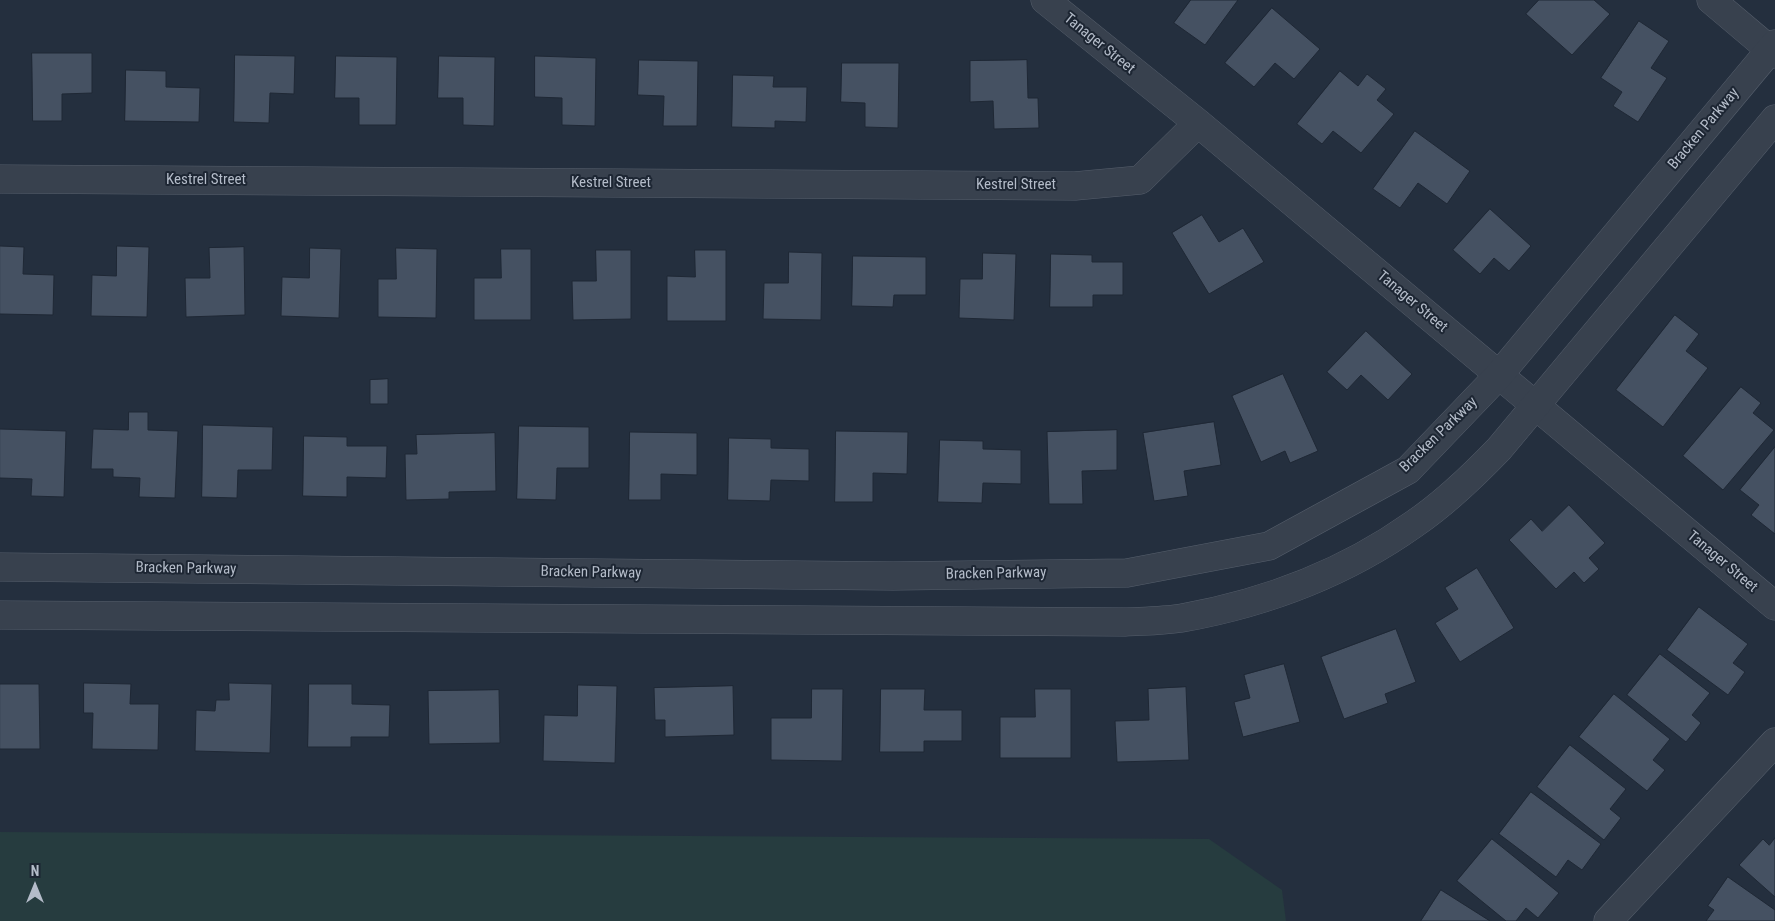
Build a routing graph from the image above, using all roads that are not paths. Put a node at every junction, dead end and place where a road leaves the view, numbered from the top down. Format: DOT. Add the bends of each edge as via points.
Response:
graph roads {
  1 [pos="1046,0"];
  2 [pos="1711,0"];
  3 [pos="1773,49"];
  4 [pos="1775,119"];
  5 [pos="1198,123"];
  6 [pos="0,179"];
  7 [pos="1499,375"];
  8 [pos="1536,406"];
  9 [pos="0,567"];
  10 [pos="1775,606"];
  11 [pos="0,615"];
  12 [pos="1775,742"];
  13 [pos="1608,921"];
  1 -- 5 [label="street, Tanager Street"];
  2 -- 3 [label="street"];
  3 -- 7 [label="street, Bracken Parkway"];
  4 -- 8 [label="street"];
  5 -- 6 [label="street, Kestrel Street" via="1140,180 1074,186"];
  5 -- 7 [label="street, Tanager Street"];
  7 -- 8 [label="street, Tanager Street"];
  7 -- 9 [label="street, Bracken Parkway" via="1408,470 1269,546 1127,573 893,576"];
  8 -- 10 [label="street, Tanager Street"];
  8 -- 11 [label="street" via="1472,476 1415,524 1364,556 1286,592 1181,618 1125,622"];
  12 -- 13 [label="street"];
}
